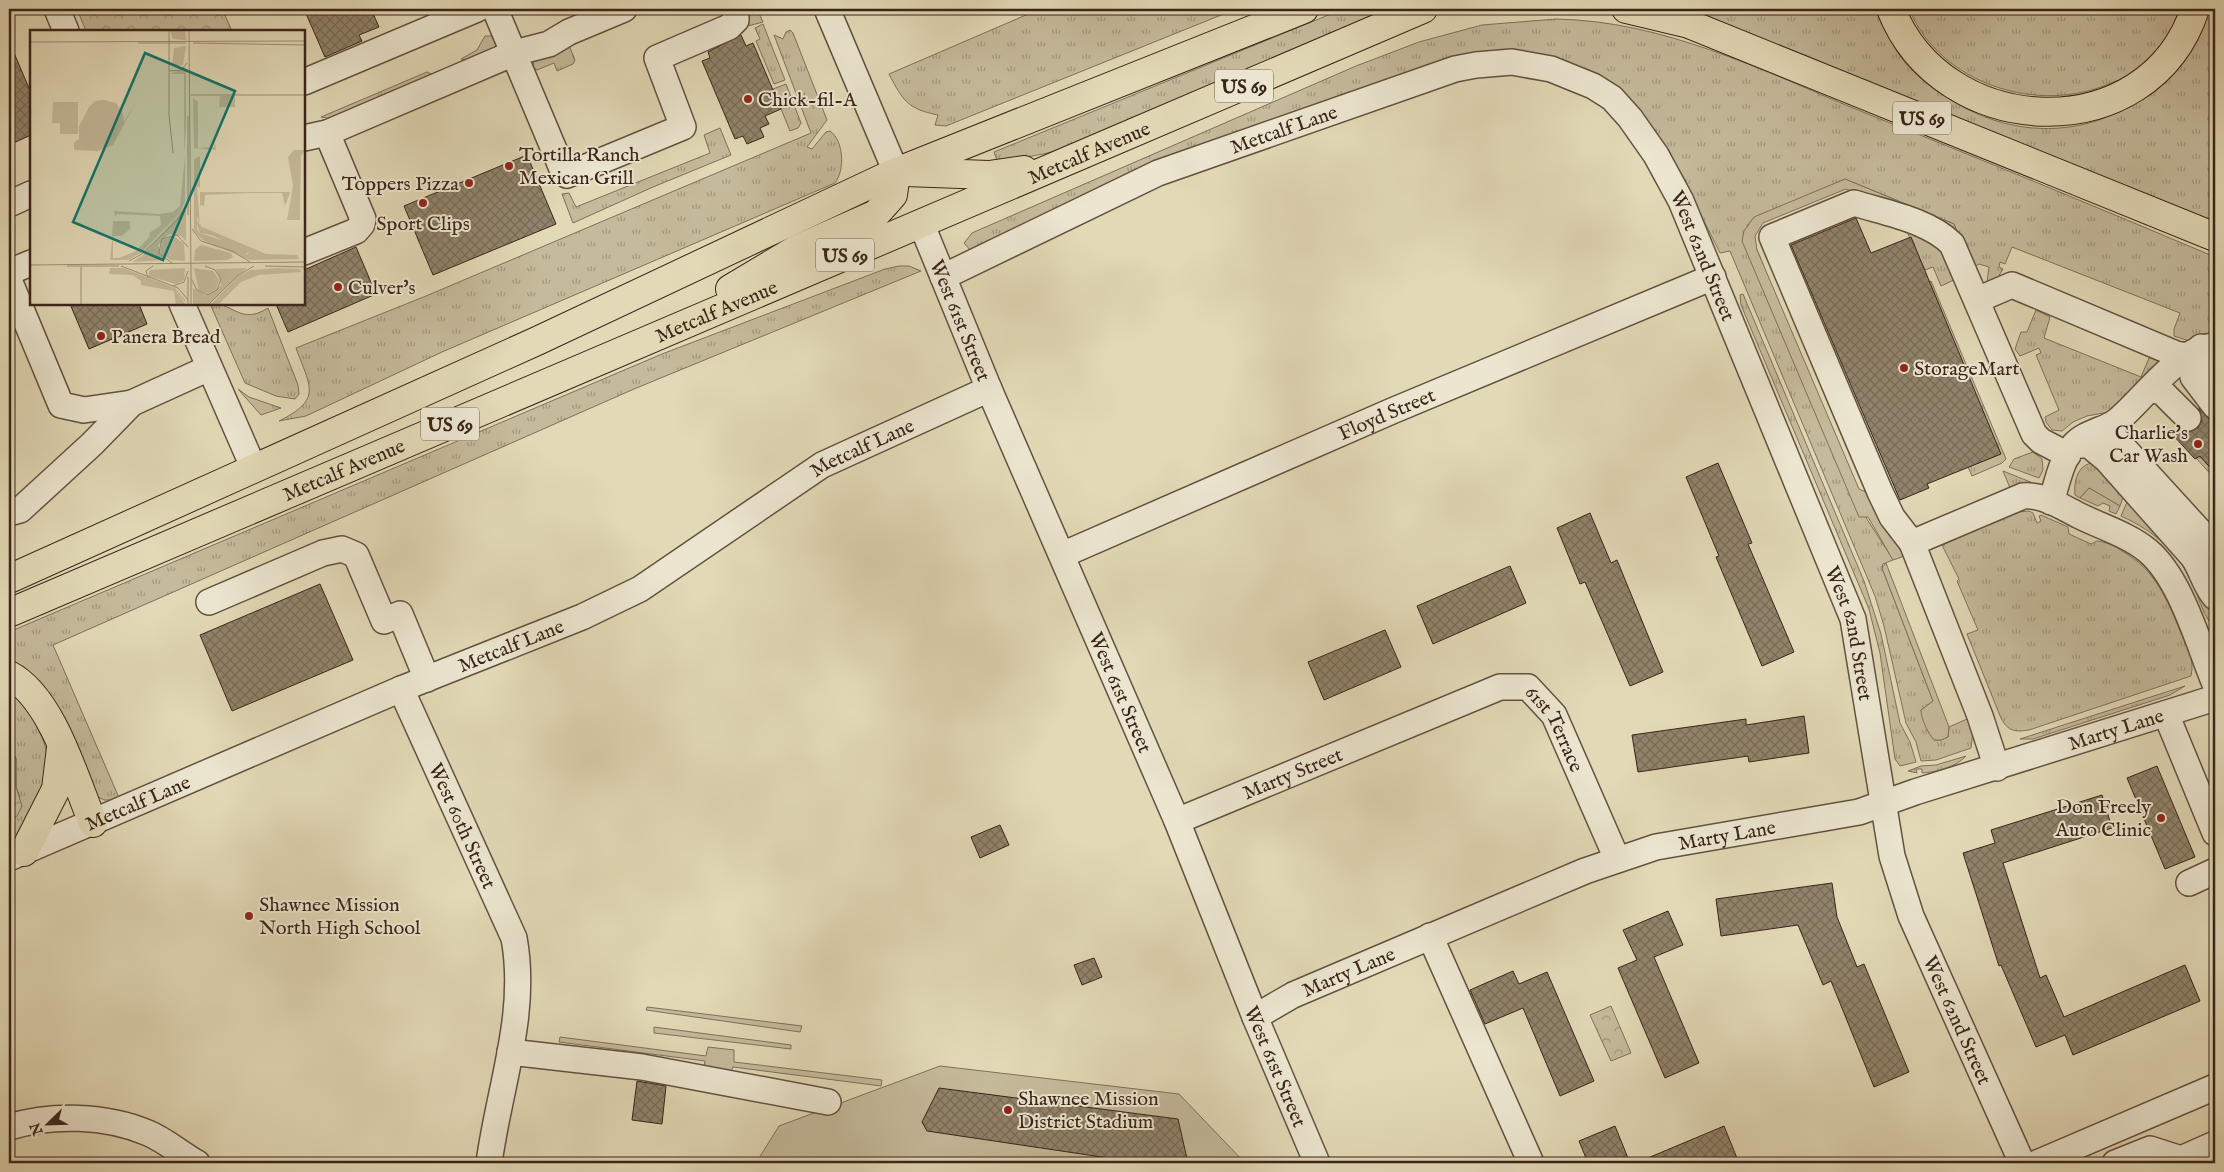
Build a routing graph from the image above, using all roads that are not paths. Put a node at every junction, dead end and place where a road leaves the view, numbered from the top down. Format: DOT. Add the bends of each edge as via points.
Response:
graph roads {
  1 [pos="57,9"];
  2 [pos="477,9"];
  3 [pos="495,9"];
  4 [pos="600,9"];
  5 [pos="624,9"];
  6 [pos="736,9"];
  7 [pos="827,9"];
  8 [pos="1304,9"];
  9 [pos="1423,9"];
  10 [pos="1626,9"];
  11 [pos="1891,9"];
  12 [pos="2195,9"];
  13 [pos="66,30"];
  14 [pos="514,53"];
  15 [pos="305,82"];
  16 [pos="1630,118"];
  17 [pos="317,131"];
  18 [pos="1064,164"];
  19 [pos="896,172"];
  20 [pos="30,194"];
  21 [pos="9,204"];
  22 [pos="920,223"];
  23 [pos="2215,237"];
  24 [pos="305,252"];
  25 [pos="305,263"];
  26 [pos="30,264"];
  27 [pos="944,277"];
  28 [pos="1713,277"];
  29 [pos="15,278"];
  30 [pos="1977,300"];
  31 [pos="182,305"];
  32 [pos="634,345"];
  33 [pos="2198,351"];
  34 [pos="209,368"];
  35 [pos="2215,377"];
  36 [pos="2215,388"];
  37 [pos="989,389"];
  38 [pos="2150,390"];
  39 [pos="132,403"];
  40 [pos="2215,406"];
  41 [pos="2188,418"];
  42 [pos="2089,437"];
  43 [pos="254,469"];
  44 [pos="2051,502"];
  45 [pos="9,513"];
  46 [pos="2215,532"];
  47 [pos="1912,543"];
  48 [pos="2215,548"];
  49 [pos="1062,555"];
  50 [pos="2215,567"];
  51 [pos="9,579"];
  52 [pos="2215,597"];
  53 [pos="209,602"];
  54 [pos="9,613"];
  55 [pos="9,675"];
  56 [pos="427,679"];
  57 [pos="2215,684"];
  58 [pos="401,689"];
  59 [pos="2215,698"];
  60 [pos="2166,714"];
  61 [pos="1409,727"];
  62 [pos="61,746"];
  63 [pos="1997,768"];
  64 [pos="1883,804"];
  65 [pos="1177,821"];
  66 [pos="93,824"];
  67 [pos="2215,833"];
  68 [pos="16,855"];
  69 [pos="1616,859"];
  70 [pos="2215,871"];
  71 [pos="2189,882"];
  72 [pos="1430,936"];
  73 [pos="1255,1017"];
  74 [pos="510,1052"];
  75 [pos="2215,1088"];
  76 [pos="828,1102"];
  77 [pos="9,1127"];
  78 [pos="2215,1144"];
  79 [pos="2181,1161"];
  80 [pos="197,1163"];
  81 [pos="489,1163"];
  82 [pos="1317,1163"];
  83 [pos="1532,1163"];
  84 [pos="2022,1163"];
  85 [pos="2037,1163"];
  86 [pos="2116,1163"];
  1 -- 13 [label="street"];
  2 -- 15 [label="street"];
  3 -- 14 [label="street"];
  4 -- 14 [label="street" via="558,26"];
  5 -- 14 [label="street" via="549,44"];
  6 -- 14 [label="street" via="736,20 729,27 657,58 683,127 567,175"];
  7 -- 19 [label="street"];
  8 -- 19 [label="highway, Metcalf Avenue / US 69"];
  9 -- 18 [label="highway, Metcalf Avenue / US 69"];
  10 -- 23 [label="highway, US 69" via="1689,24"];
  11 -- 12 [label="highway" via="1918,54 1966,91 1995,104 2027,111 2058,112 2113,101 2139,85 2160,69 2178,47"];
  14 -- 17 [label="street"];
  16 -- 27 [label="street, Metcalf Lane" via="1612,98 1551,68 1512,62 1455,70 1158,174"];
  16 -- 28 [label="street, West 62nd Street" via="1681,201"];
  17 -- 24 [label="street" via="363,219 356,230"];
  17 -- 25 [label="street" via="376,215 378,226 372,234"];
  18 -- 19 [label="highway" via="989,175"];
  18 -- 22 [label="highway, Metcalf Avenue / US 69"];
  19 -- 32 [label="highway" via="892,195 876,214 797,249"];
  19 -- 43 [label="highway, Metcalf Avenue / US 69" via="537,341"];
  20 -- 21 [label="street"];
  22 -- 27 [label="street, West 61st Street"];
  22 -- 32 [label="highway, Metcalf Avenue / US 69"];
  26 -- 29 [label="street"];
  27 -- 37 [label="street, West 61st Street"];
  28 -- 49 [label="street, Floyd Street"];
  28 -- 64 [label="street, West 62nd Street" via="1853,619"];
  29 -- 39 [label="street" via="62,405 84,410"];
  30 -- 33 [label="street" via="2012,285 2176,354"];
  30 -- 42 [label="street" via="2034,434 2048,445"];
  30 -- 47 [label="street" via="1952,244 1944,236 1916,223 1854,203 1772,237 1880,492 1892,517"];
  31 -- 34 [label="street"];
  32 -- 54 [label="highway, Metcalf Avenue / US 69"];
  33 -- 35 [label="street" via="2199,358"];
  33 -- 36 [label="street" via="2195,362"];
  33 -- 38 [label="street"];
  33 -- 40 [label="street" via="2192,377"];
  34 -- 39 [label="street"];
  34 -- 43 [label="street"];
  37 -- 49 [label="street, West 61st Street"];
  37 -- 56 [label="street, Metcalf Lane" via="822,465 640,588 582,617"];
  38 -- 41 [label="street" via="2161,391"];
  38 -- 42 [label="street"];
  39 -- 45 [label="street" via="20,510"];
  42 -- 44 [label="street"];
  42 -- 46 [label="street" via="2190,506"];
  42 -- 48 [label="street" via="2110,433"];
  42 -- 50 [label="street" via="2103,440"];
  42 -- 52 [label="street" via="2089,445 2107,460 2193,557 2206,586"];
  43 -- 51 [label="highway, Metcalf Avenue / US 69"];
  44 -- 47 [label="street" via="2033,495 2023,496"];
  44 -- 57 [label="street" via="2136,543 2159,562 2174,585"];
  47 -- 63 [label="street"];
  49 -- 65 [label="street, West 61st Street"];
  53 -- 56 [label="street" via="323,553 342,549 356,555 384,621 400,614"];
  55 -- 62 [label="highway" via="30,692 45,711"];
  56 -- 58 [label="street, Metcalf Lane"];
  58 -- 66 [label="street, Metcalf Lane"];
  58 -- 74 [label="street, West 60th Street" via="514,938 519,964 517,1014"];
  59 -- 60 [label="street, Marty Lane"];
  60 -- 63 [label="street, Marty Lane"];
  60 -- 67 [label="street"];
  61 -- 65 [label="street, Marty Street"];
  61 -- 69 [label="street, 61st Terrace" via="1500,688 1528,687 1554,715"];
  62 -- 66 [label="highway"];
  62 -- 68 [label="highway" via="56,788"];
  63 -- 64 [label="street, Marty Lane"];
  64 -- 69 [label="street, Marty Lane" via="1859,812 1656,847"];
  64 -- 84 [label="street, West 62nd Street" via="1892,856 1911,916"];
  65 -- 73 [label="street, West 61st Street"];
  66 -- 68 [label="street, Metcalf Lane"];
  69 -- 72 [label="street, Marty Lane"];
  70 -- 71 [label="street"];
  72 -- 73 [label="street, Marty Lane" via="1293,995"];
  72 -- 83 [label="street"];
  73 -- 82 [label="street, West 61st Street"];
  74 -- 76 [label="street" via="642,1067"];
  74 -- 81 [label="street, West 60th Street"];
  75 -- 85 [label="street"];
  77 -- 80 [label="street" via="57,1120 101,1119 148,1133"];
  78 -- 79 [label="street"];
  79 -- 86 [label="street" via="2150,1149"];
}
